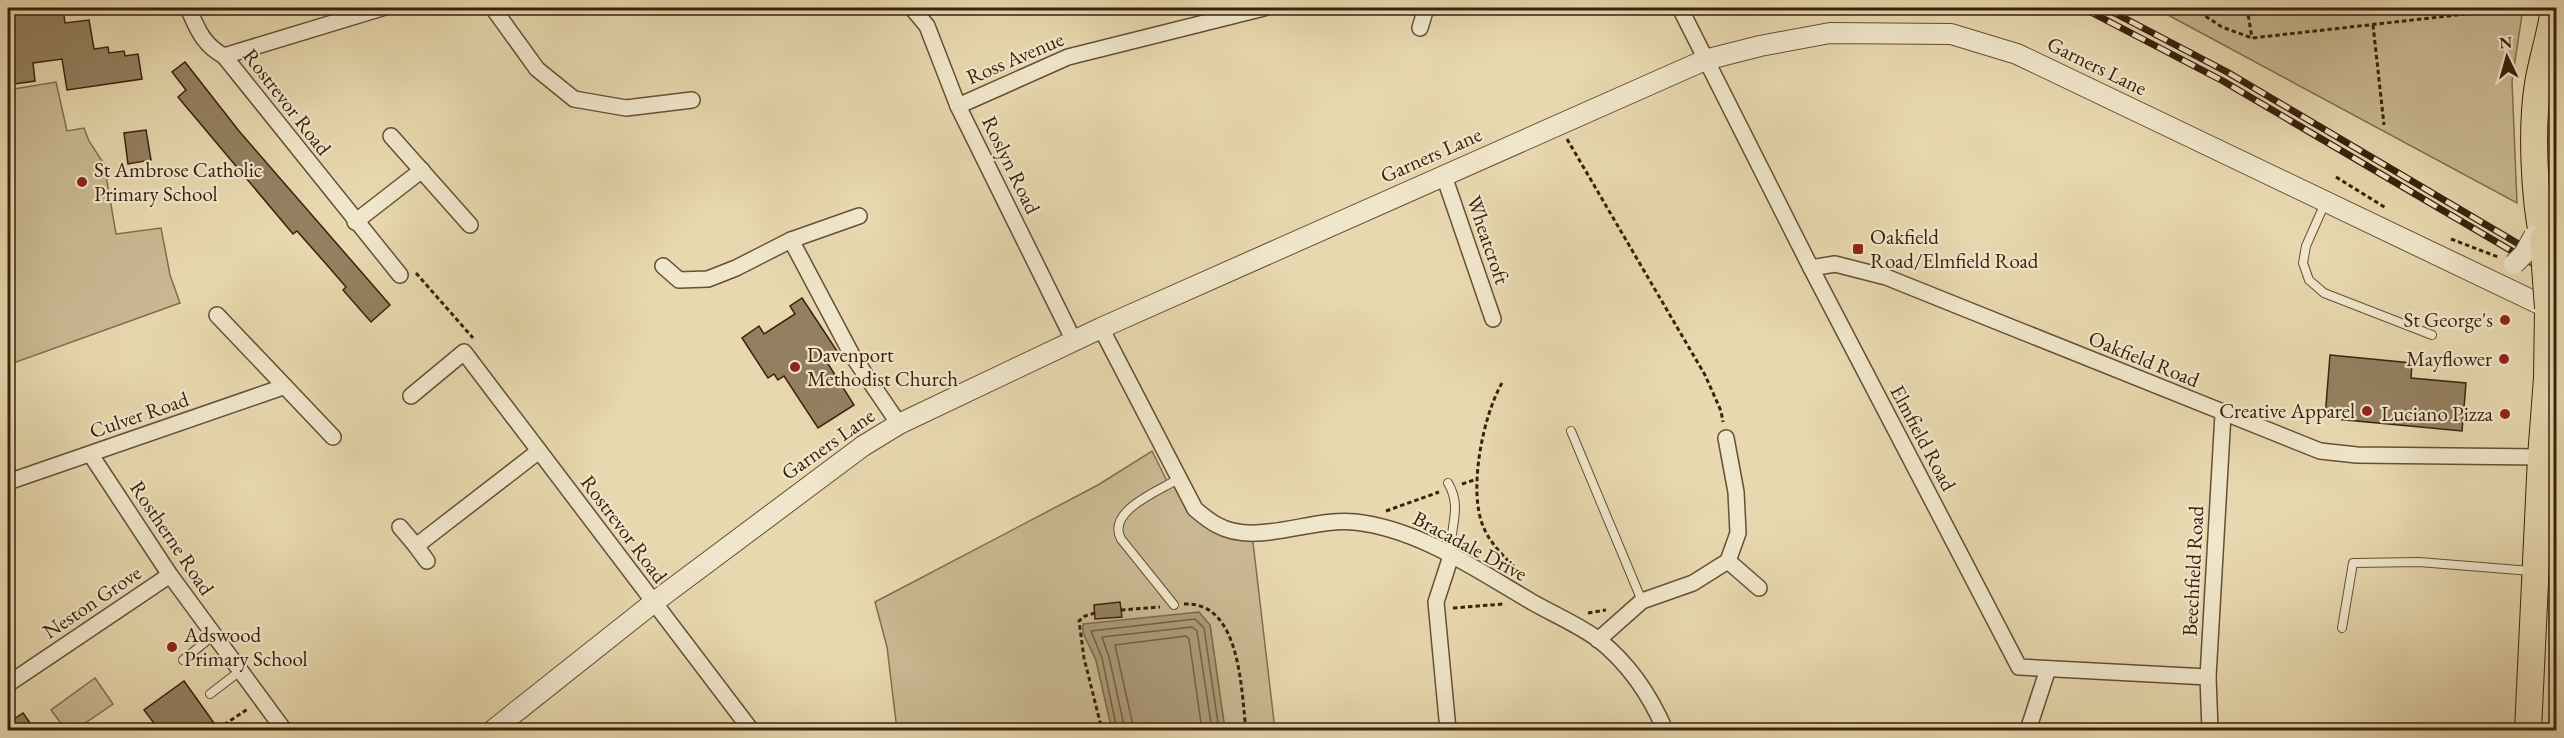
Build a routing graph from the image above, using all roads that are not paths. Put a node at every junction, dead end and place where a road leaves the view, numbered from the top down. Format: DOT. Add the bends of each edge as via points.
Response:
graph roads {
  1 [pos="188,8"];
  2 [pos="382,8"];
  3 [pos="492,8"];
  4 [pos="912,8"];
  5 [pos="1264,8"];
  6 [pos="1426,8"];
  7 [pos="1680,8"];
  8 [pos="2554,8"];
  9 [pos="1419,28"];
  10 [pos="224,56"];
  11 [pos="1705,60"];
  12 [pos="2549,65"];
  13 [pos="693,100"];
  14 [pos="958,105"];
  15 [pos="391,136"];
  16 [pos="422,170"];
  17 [pos="1444,176"];
  18 [pos="2325,202"];
  19 [pos="859,216"];
  20 [pos="355,222"];
  21 [pos="470,225"];
  22 [pos="2538,232"];
  23 [pos="791,240"];
  24 [pos="663,266"];
  25 [pos="1811,268"];
  26 [pos="2467,269"];
  27 [pos="400,275"];
  28 [pos="2548,308"];
  29 [pos="217,315"];
  30 [pos="1493,319"];
  31 [pos="1101,328"];
  32 [pos="2432,335"];
  33 [pos="1074,341"];
  34 [pos="283,387"];
  35 [pos="411,396"];
  36 [pos="2223,414"];
  37 [pos="898,424"];
  38 [pos="1571,431"];
  39 [pos="333,437"];
  40 [pos="1726,438"];
  41 [pos="539,451"];
  42 [pos="91,454"];
  43 [pos="2541,457"];
  44 [pos="1178,479"];
  45 [pos="8,482"];
  46 [pos="1450,485"];
  47 [pos="2547,515"];
  48 [pos="400,527"];
  49 [pos="416,546"];
  50 [pos="1452,556"];
  51 [pos="427,561"];
  52 [pos="1728,561"];
  53 [pos="2535,571"];
  54 [pos="170,575"];
  55 [pos="1759,588"];
  56 [pos="653,603"];
  57 [pos="1640,604"];
  58 [pos="1174,605"];
  59 [pos="2342,628"];
  60 [pos="214,635"];
  61 [pos="1598,640"];
  62 [pos="183,660"];
  63 [pos="2048,669"];
  64 [pos="240,671"];
  65 [pos="2208,677"];
  66 [pos="8,684"];
  67 [pos="210,694"];
  68 [pos="284,730"];
  69 [pos="492,730"];
  70 [pos="751,730"];
  71 [pos="1449,730"];
  72 [pos="1665,730"];
  73 [pos="2028,730"];
  74 [pos="2210,730"];
  75 [pos="2528,730"];
  1 -- 10 [label="street, Rostrevor Road" via="201,36 211,49"];
  2 -- 10 [label="street"];
  3 -- 13 [label="street" via="537,69 574,99 626,108"];
  4 -- 14 [label="street, Roslyn Road" via="927,26"];
  5 -- 14 [label="street, Ross Avenue" via="1068,57"];
  6 -- 9 [label="street"];
  7 -- 11 [label="street, Elmfield Road"];
  8 -- 12 [label="main road"];
  10 -- 20 [label="street, Rostrevor Road"];
  11 -- 17 [label="street, Garners Lane"];
  11 -- 18 [label="street, Garners Lane" via="1830,33 1951,34 2017,54"];
  11 -- 25 [label="street, Elmfield Road"];
  12 -- 22 [label="main road" via="2534,125"];
  14 -- 33 [label="street, Roslyn Road"];
  15 -- 16 [label="street"];
  16 -- 20 [label="street"];
  16 -- 21 [label="street"];
  17 -- 30 [label="street, Wheatcroft"];
  17 -- 31 [label="street, Garners Lane"];
  18 -- 26 [label="street, Garners Lane"];
  18 -- 32 [label="lane" via="2306,246 2303,263 2309,280 2324,293"];
  19 -- 23 [label="street"];
  20 -- 27 [label="street, Rostrevor Road"];
  22 -- 26 [label="street, Garners Lane, bridge" via="2514,264 2496,271"];
  22 -- 28 [label="main road, bridge"];
  23 -- 24 [label="street" via="708,279 679,280"];
  23 -- 37 [label="street" via="852,355"];
  25 -- 36 [label="street, Oakfield Road" via="1835,264 1886,277"];
  25 -- 63 [label="street, Elmfield Road" via="2019,667"];
  26 -- 28 [label="street, Garners Lane"];
  28 -- 43 [label="main road"];
  29 -- 34 [label="street"];
  31 -- 33 [label="street, Garners Lane"];
  31 -- 44 [label="street, Bracadale Drive"];
  33 -- 37 [label="street, Garners Lane"];
  34 -- 39 [label="street"];
  34 -- 42 [label="street, Culver Road"];
  35 -- 41 [label="street, Rostrevor Road" via="464,352"];
  36 -- 43 [label="street, Oakfield Road" via="2320,451"];
  36 -- 65 [label="street, Beechfield Road"];
  37 -- 56 [label="street, Garners Lane"];
  38 -- 57 [label="lane"];
  40 -- 52 [label="street" via="1736,492 1737,533"];
  41 -- 49 [label="street"];
  41 -- 56 [label="street, Rostrevor Road"];
  42 -- 45 [label="street, Culver Road"];
  42 -- 54 [label="street, Rostherne Road"];
  43 -- 47 [label="main road"];
  44 -- 50 [label="street, Bracadale Drive" via="1195,509 1218,526 1252,534 1354,521 1395,530"];
  44 -- 58 [label="lane" via="1127,510 1118,524 1121,539"];
  46 -- 50 [label="lane" via="1455,495 1456,519 1450,543"];
  47 -- 53 [label="main road"];
  48 -- 49 [label="street"];
  49 -- 51 [label="street"];
  50 -- 61 [label="street, Bracadale Drive"];
  50 -- 71 [label="street" via="1436,602"];
  52 -- 55 [label="street"];
  52 -- 57 [label="street" via="1694,583"];
  53 -- 59 [label="lane" via="2419,562 2353,563"];
  53 -- 75 [label="main road"];
  54 -- 60 [label="street, Rostherne Road"];
  54 -- 66 [label="street, Neston Grove"];
  56 -- 69 [label="street, Garners Lane"];
  56 -- 70 [label="street, Rostrevor Road"];
  57 -- 61 [label="street"];
  60 -- 62 [label="lane"];
  60 -- 64 [label="street, Rostherne Road"];
  61 -- 72 [label="street, Bracadale Drive" via="1647,691"];
  63 -- 65 [label="street, Elmfield Road"];
  63 -- 73 [label="street"];
  64 -- 67 [label="lane"];
  64 -- 68 [label="street, Rostherne Road"];
  65 -- 74 [label="street, Beechfield Road"];
}
